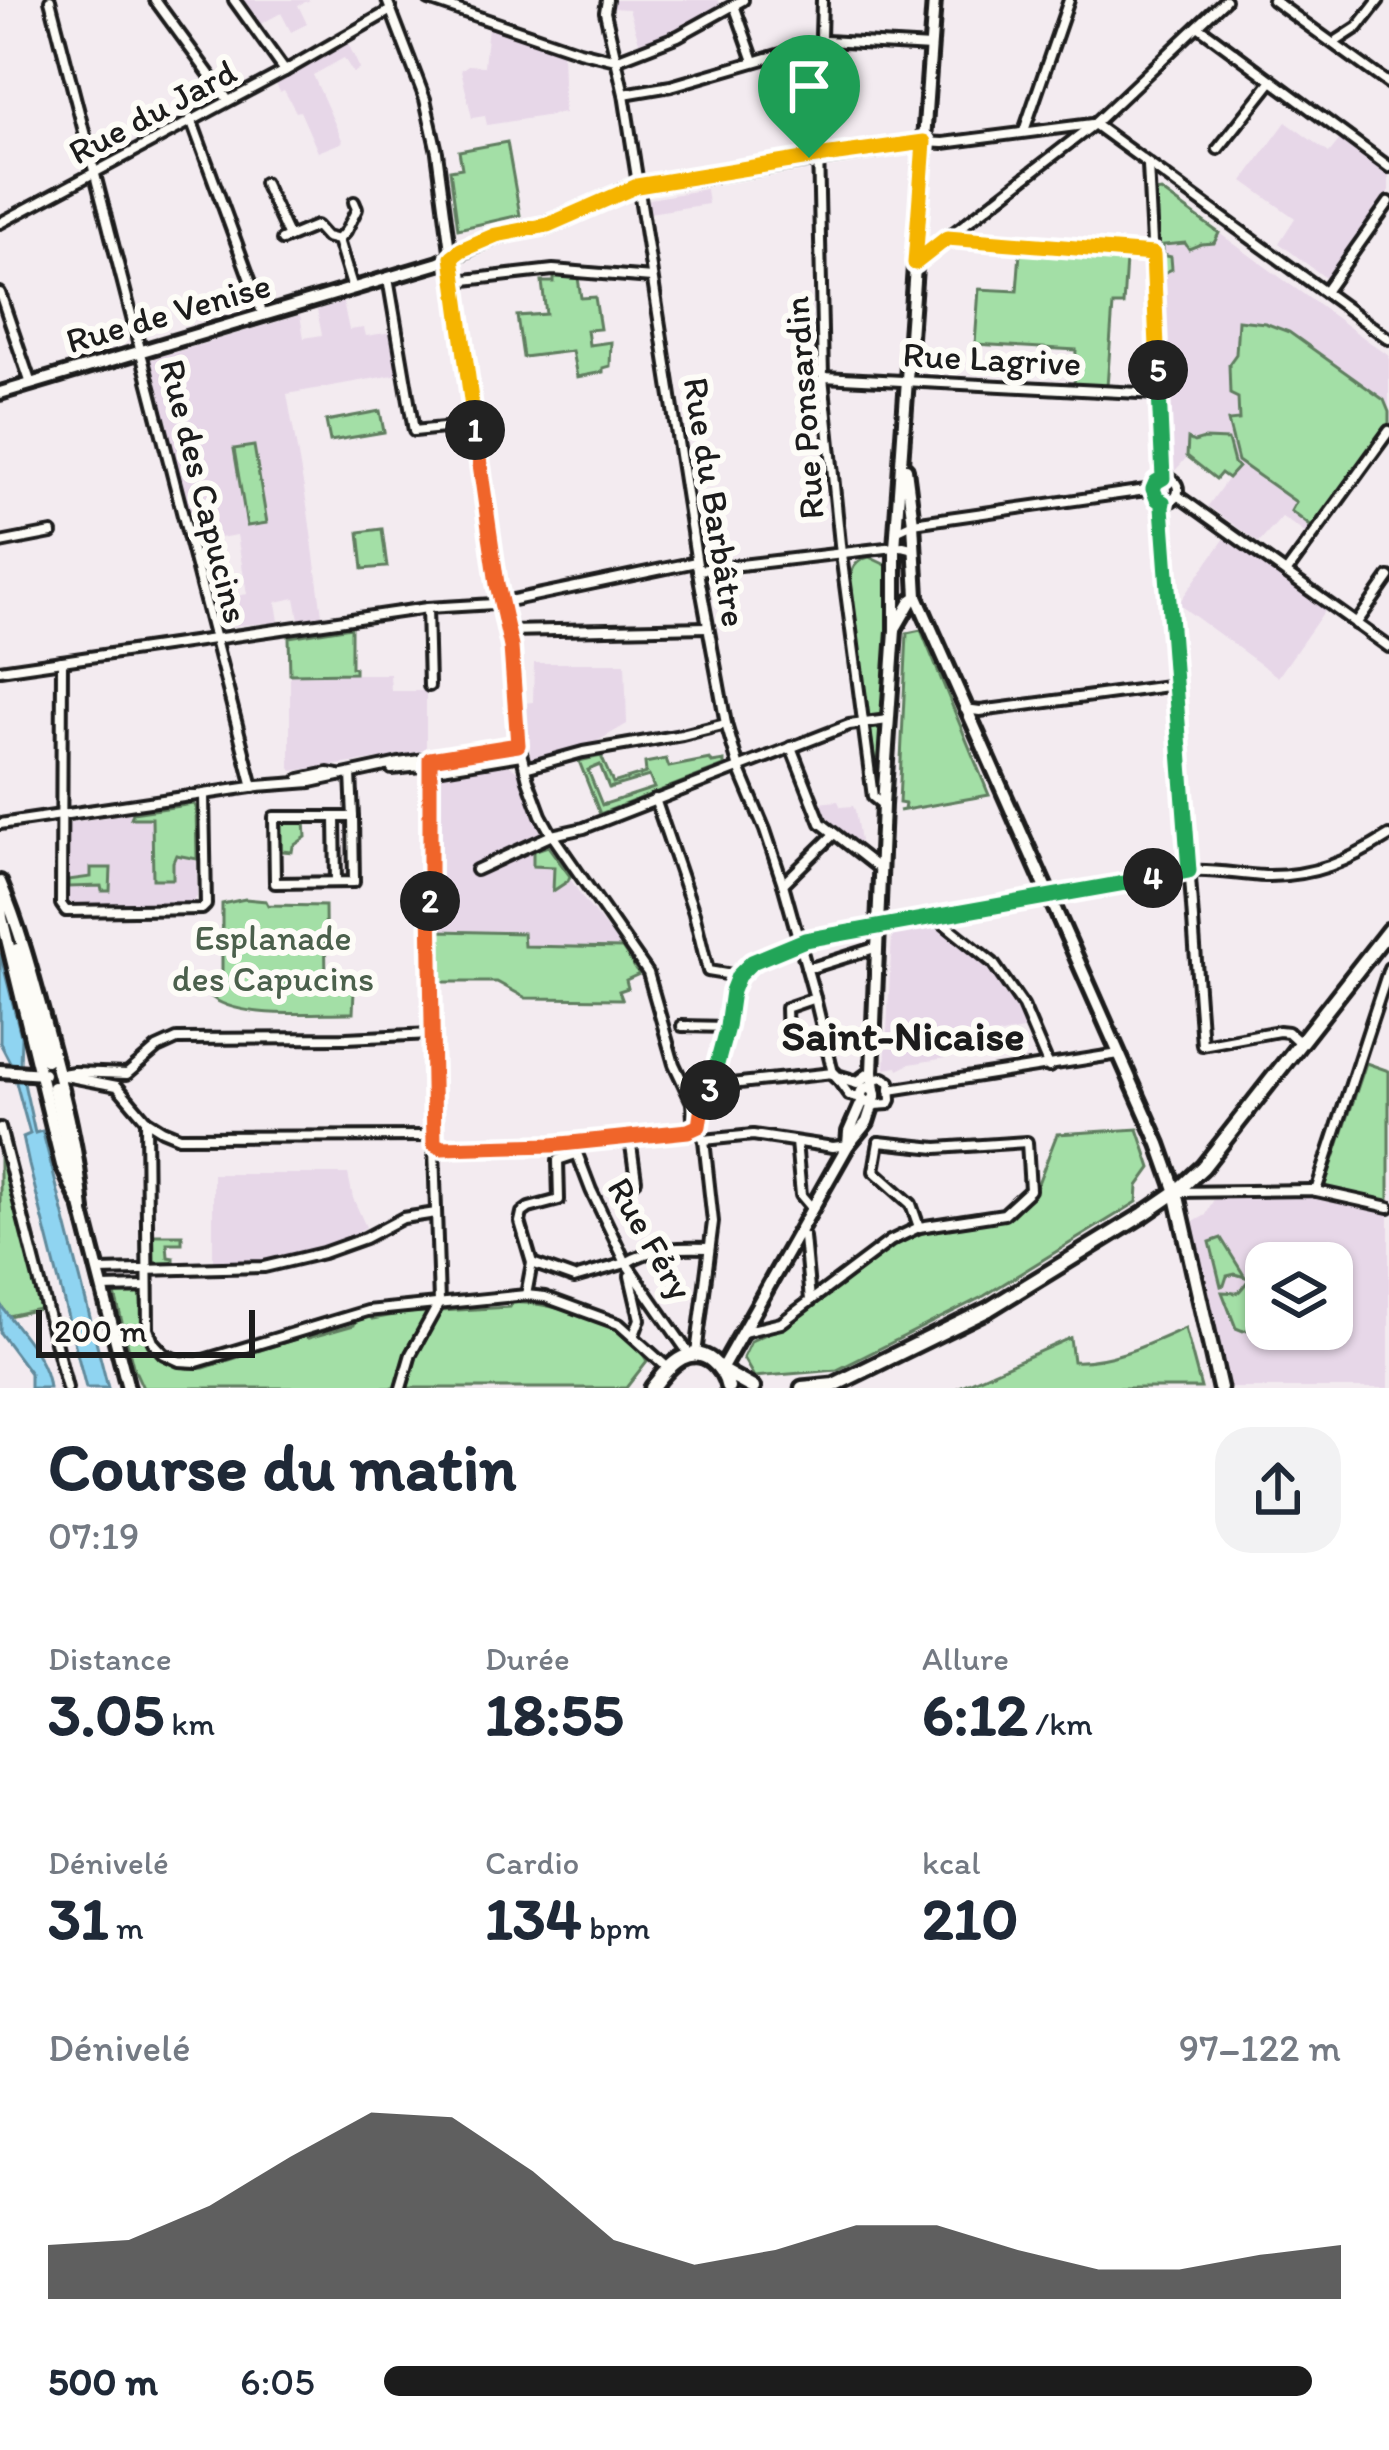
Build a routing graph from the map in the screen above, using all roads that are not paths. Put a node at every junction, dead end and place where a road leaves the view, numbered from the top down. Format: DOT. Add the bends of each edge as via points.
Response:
graph roads {
  1 [pos="50,0"];
  2 [pos="155,0"];
  3 [pos="234,0"];
  4 [pos="429,0"];
  5 [pos="607,0"];
  6 [pos="822,0"];
  7 [pos="934,0"];
  8 [pos="1069,0"];
  9 [pos="1225,0"];
  10 [pos="1273,0"];
  11 [pos="1379,0"];
  12 [pos="391,4"];
  13 [pos="731,4"];
  14 [pos="1198,26"];
  15 [pos="1338,40"];
  16 [pos="820,43"];
  17 [pos="931,47"];
  18 [pos="616,60"];
  19 [pos="754,61"];
  20 [pos="285,70"];
  21 [pos="1272,81"];
  22 [pos="1389,84"];
  23 [pos="624,94"];
  24 [pos="228,100"];
  25 [pos="191,119"];
  26 [pos="1094,124"];
  27 [pos="1024,131"];
  28 [pos="924,142"];
  29 [pos="1218,149"];
  30 [pos="819,157"];
  31 [pos="1148,164"];
  32 [pos="1389,167"];
  33 [pos="95,172"];
  34 [pos="265,183"];
  35 [pos="637,186"];
  36 [pos="354,202"];
  37 [pos="1389,202"];
  38 [pos="0,223"];
  39 [pos="947,238"];
  40 [pos="338,241"];
  41 [pos="1153,254"];
  42 [pos="448,259"];
  43 [pos="915,263"];
  44 [pos="388,278"];
  45 [pos="652,278"];
  46 [pos="465,280"];
  47 [pos="353,289"];
  48 [pos="1324,292"];
  49 [pos="0,293"];
  50 [pos="263,315"];
  51 [pos="1389,339"];
  52 [pos="141,352"];
  53 [pos="823,376"];
  54 [pos="906,381"];
  55 [pos="31,384"];
  56 [pos="0,393"];
  57 [pos="1160,394"];
  58 [pos="472,425"];
  59 [pos="1389,431"];
  60 [pos="902,442"];
  61 [pos="1163,478"];
  62 [pos="1153,489"];
  63 [pos="1177,495"];
  64 [pos="1163,502"];
  65 [pos="914,523"];
  66 [pos="896,531"];
  67 [pos="52,532"];
  68 [pos="0,543"];
  69 [pos="895,548"];
  70 [pos="915,549"];
  71 [pos="841,554"];
  72 [pos="697,566"];
  73 [pos="1286,573"];
  74 [pos="895,577"];
  75 [pos="1389,578"];
  76 [pos="914,599"];
  77 [pos="501,602"];
  78 [pos="427,608"];
  79 [pos="1356,624"];
  80 [pos="708,627"];
  81 [pos="895,630"];
  82 [pos="507,631"];
  83 [pos="218,637"];
  84 [pos="1389,647"];
  85 [pos="62,661"];
  86 [pos="0,670"];
  87 [pos="429,686"];
  88 [pos="1175,686"];
  89 [pos="965,709"];
  90 [pos="890,720"];
  91 [pos="863,723"];
  92 [pos="726,724"];
  93 [pos="791,747"];
  94 [pos="519,750"];
  95 [pos="430,762"];
  96 [pos="525,767"];
  97 [pos="739,767"];
  98 [pos="352,773"];
  99 [pos="253,787"];
  100 [pos="205,795"];
  101 [pos="655,799"];
  102 [pos="883,805"];
  103 [pos="61,815"];
  104 [pos="335,817"];
  105 [pos="353,817"];
  106 [pos="0,824"];
  107 [pos="552,835"];
  108 [pos="833,835"];
  109 [pos="1389,836"];
  110 [pos="476,870"];
  111 [pos="882,871"];
  112 [pos="1189,871"];
  113 [pos="0,883"];
  114 [pos="336,883"];
  115 [pos="782,884"];
  116 [pos="1048,896"];
  117 [pos="936,917"];
  118 [pos="879,927"];
  119 [pos="1388,934"];
  120 [pos="797,943"];
  121 [pos="878,946"];
  122 [pos="806,967"];
  123 [pos="1389,968"];
  124 [pos="738,976"];
  125 [pos="815,998"];
  126 [pos="682,1026"];
  127 [pos="727,1027"];
  128 [pos="432,1034"];
  129 [pos="787,1040"];
  130 [pos="1300,1043"];
  131 [pos="1119,1054"];
  132 [pos="46,1060"];
  133 [pos="1049,1067"];
  134 [pos="1,1071"];
  135 [pos="37,1073"];
  136 [pos="128,1073"];
  137 [pos="833,1073"];
  138 [pos="56,1081"];
  139 [pos="712,1081"];
  140 [pos="890,1090"];
  141 [pos="870,1091"];
  142 [pos="126,1099"];
  143 [pos="697,1104"];
  144 [pos="146,1120"];
  145 [pos="699,1126"];
  146 [pos="863,1127"];
  147 [pos="0,1128"];
  148 [pos="630,1138"];
  149 [pos="434,1140"];
  150 [pos="704,1140"];
  151 [pos="796,1142"];
  152 [pos="879,1142"];
  153 [pos="848,1145"];
  154 [pos="574,1149"];
  155 [pos="636,1180"];
  156 [pos="1316,1191"];
  157 [pos="1176,1192"];
  158 [pos="1389,1207"];
  159 [pos="812,1208"];
  160 [pos="82,1211"];
  161 [pos="436,1213"];
  162 [pos="919,1227"];
  163 [pos="798,1233"];
  164 [pos="710,1248"];
  165 [pos="532,1263"];
  166 [pos="626,1263"];
  167 [pos="147,1270"];
  168 [pos="97,1271"];
  169 [pos="146,1287"];
  170 [pos="101,1288"];
  171 [pos="526,1295"];
  172 [pos="810,1301"];
  173 [pos="439,1303"];
  174 [pos="741,1333"];
  175 [pos="634,1335"];
  176 [pos="693,1355"];
  177 [pos="723,1370"];
  178 [pos="662,1382"];
  179 [pos="128,1387"];
  180 [pos="67,1388"];
  181 [pos="401,1388"];
  182 [pos="642,1388"];
  183 [pos="728,1388"];
  184 [pos="753,1388"];
  185 [pos="802,1388"];
  186 [pos="1216,1388"];
  1 -- 33 [label="street, Rue des Capucins"];
  2 -- 24 [label="street"];
  3 -- 20 [label="street"];
  4 -- 18 [label="street"];
  5 -- 18 [label="street, Rue du Barbâtre"];
  6 -- 16 [label="street, Rue Ponsardin"];
  7 -- 17 [label="street"];
  8 -- 27 [label="street"];
  9 -- 14 [label="street"];
  10 -- 22 [label="street"];
  11 -- 15 [label="street"];
  12 -- 20 [label="street, Rue du Jard"];
  12 -- 42 [label="street" via="437,152"];
  13 -- 18 [label="street"];
  13 -- 19 [label="street"];
  14 -- 21 [label="street"];
  14 -- 26 [label="street"];
  16 -- 17 [label="street"];
  16 -- 19 [label="street"];
  16 -- 30 [label="street, Rue Ponsardin"];
  17 -- 28 [label="street"];
  18 -- 23 [label="street, Rue du Barbâtre"];
  19 -- 23 [label="street"];
  20 -- 24 [label="street, Rue du Jard"];
  21 -- 29 [label="street"];
  21 -- 32 [label="street"];
  23 -- 35 [label="street, Rue du Barbâtre"];
  24 -- 25 [label="street, Rue du Jard"];
  25 -- 33 [label="street, Rue du Jard"];
  25 -- 50 [label="street"];
  26 -- 27 [label="street"];
  26 -- 31 [label="street"];
  26 -- 39 [label="street"];
  27 -- 28 [label="street"];
  28 -- 30 [label="street, Rue de Venise"];
  28 -- 43 [label="street"];
  30 -- 35 [label="street, Rue de Venise"];
  30 -- 53 [label="street, Rue Ponsardin"];
  31 -- 41 [label="street"];
  31 -- 48 [label="street"];
  33 -- 38 [label="street, Rue du Jard"];
  33 -- 52 [label="street, Rue des Capucins"];
  34 -- 40 [label="street, Rue de Venise" via="285,239 316,226"];
  35 -- 42 [label="street, Rue de Venise"];
  35 -- 45 [label="street, Rue du Barbâtre"];
  36 -- 40 [label="street"];
  37 -- 48 [label="street"];
  39 -- 41 [label="street"];
  39 -- 43 [label="street"];
  40 -- 47 [label="street"];
  41 -- 57 [label="street"];
  42 -- 44 [label="street, Rue de Venise"];
  42 -- 58 [label="street"];
  43 -- 54 [label="street"];
  44 -- 47 [label="street, Rue de Venise"];
  44 -- 58 [label="street" via="414,431"];
  45 -- 46 [label="street" via="553,270"];
  45 -- 72 [label="street, Rue du Barbâtre"];
  47 -- 50 [label="street, Rue de Venise"];
  48 -- 51 [label="street"];
  49 -- 55 [label="street"];
  50 -- 52 [label="street, Rue de Venise"];
  52 -- 55 [label="street, Rue de Venise"];
  52 -- 83 [label="street, Rue des Capucins"];
  53 -- 54 [label="street, Rue Lagrive"];
  53 -- 71 [label="street, Rue Ponsardin"];
  54 -- 57 [label="street, Rue Lagrive"];
  54 -- 60 [label="street"];
  55 -- 56 [label="street, Rue de Venise"];
  57 -- 61 [label="street"];
  58 -- 77 [label="street"];
  59 -- 73 [label="street"];
  60 -- 65 [label="street"];
  60 -- 66 [label="street"];
  61 -- 62 [label="street"];
  61 -- 63 [label="street" via="1174,481"];
  62 -- 64 [label="street"];
  62 -- 65 [label="street"];
  63 -- 64 [label="street"];
  63 -- 73 [label="street"];
  64 -- 88 [label="street"];
  65 -- 66 [label="street"];
  65 -- 70 [label="street"];
  66 -- 69 [label="street"];
  67 -- 68 [label="street"];
  69 -- 70 [label="street"];
  69 -- 71 [label="street"];
  69 -- 74 [label="street"];
  70 -- 76 [label="street"];
  71 -- 72 [label="street"];
  71 -- 91 [label="street, Rue Ponsardin"];
  72 -- 77 [label="street"];
  72 -- 80 [label="street, Rue du Barbâtre"];
  73 -- 79 [label="street"];
  74 -- 76 [label="street"];
  74 -- 81 [label="street"];
  75 -- 79 [label="street"];
  76 -- 81 [label="street"];
  76 -- 89 [label="street"];
  77 -- 78 [label="street"];
  77 -- 82 [label="street"];
  78 -- 83 [label="street"];
  78 -- 87 [label="street"];
  79 -- 84 [label="street"];
  80 -- 82 [label="street"];
  80 -- 92 [label="street, Rue du Barbâtre"];
  81 -- 90 [label="street"];
  82 -- 94 [label="street"];
  83 -- 85 [label="street"];
  83 -- 99 [label="street, Rue des Capucins"];
  85 -- 86 [label="street"];
  85 -- 103 [label="street"];
  88 -- 89 [label="street"];
  88 -- 112 [label="street"];
  89 -- 116 [label="street"];
  90 -- 91 [label="street"];
  90 -- 102 [label="street"];
  91 -- 93 [label="street"];
  91 -- 102 [label="street, Rue Ponsardin" via="873,797"];
  92 -- 96 [label="street"];
  92 -- 97 [label="street, Rue du Barbâtre"];
  93 -- 97 [label="street"];
  93 -- 108 [label="street" via="820,823"];
  94 -- 95 [label="street"];
  94 -- 96 [label="street"];
  95 -- 98 [label="street"];
  95 -- 128 [label="street"];
  96 -- 107 [label="street"];
  97 -- 101 [label="street"];
  97 -- 115 [label="street, Rue du Barbâtre"];
  98 -- 99 [label="street"];
  98 -- 105 [label="street"];
  99 -- 100 [label="street"];
  100 -- 103 [label="street"];
  100 -- 103 [label="street" via="202,909 66,911"];
  101 -- 107 [label="street"];
  101 -- 124 [label="street" via="708,971"];
  102 -- 111 [label="street"];
  103 -- 106 [label="street"];
  104 -- 105 [label="street"];
  104 -- 114 [label="street"];
  104 -- 114 [label="street" via="274,817 275,883"];
  105 -- 114 [label="street" via="354,882"];
  107 -- 110 [label="street"];
  107 -- 143 [label="street" via="641,961 680,1082"];
  108 -- 111 [label="street"];
  108 -- 115 [label="street"];
  109 -- 112 [label="street" via="1355,857 1298,874"];
  111 -- 118 [label="street"];
  112 -- 116 [label="street"];
  112 -- 130 [label="street" via="1202,1046 1279,1031"];
  113 -- 132 [label="street"];
  113 -- 135 [label="street"];
  113 -- 138 [label="street"];
  115 -- 120 [label="street, Rue du Barbâtre"];
  116 -- 117 [label="street"];
  116 -- 131 [label="street"];
  117 -- 118 [label="street"];
  117 -- 133 [label="street" via="993,963 1023,1006"];
  118 -- 120 [label="street"];
  118 -- 121 [label="street"];
  119 -- 130 [label="main road"];
  120 -- 122 [label="street, Rue du Barbâtre"];
  120 -- 124 [label="street"];
  121 -- 122 [label="street"];
  121 -- 141 [label="street"];
  122 -- 125 [label="street, Rue du Barbâtre"];
  123 -- 156 [label="street"];
  124 -- 127 [label="street"];
  125 -- 129 [label="street" via="786,1007"];
  125 -- 137 [label="street, Rue du Barbâtre"];
  126 -- 127 [label="street"];
  127 -- 139 [label="street"];
  128 -- 136 [label="street" via="177,1040"];
  128 -- 149 [label="street"];
  130 -- 157 [label="main road"];
  131 -- 133 [label="street"];
  131 -- 157 [label="street"];
  133 -- 140 [label="street"];
  134 -- 135 [label="street"];
  135 -- 138 [label="street"];
  135 -- 160 [label="street"];
  136 -- 138 [label="street" via="74,1072"];
  136 -- 142 [label="street"];
  137 -- 139 [label="street"];
  137 -- 141 [label="street"];
  137 -- 141 [label="street" via="849,1095"];
  138 -- 142 [label="street" via="107,1082"];
  138 -- 160 [label="street" via="79,1161"];
  139 -- 143 [label="street"];
  140 -- 141 [label="street" via="884,1078"];
  140 -- 141 [label="street" via="889,1104"];
  141 -- 146 [label="street"];
  141 -- 153 [label="street"];
  142 -- 144 [label="street"];
  143 -- 145 [label="street"];
  144 -- 149 [label="street" via="185,1138"];
  144 -- 167 [label="street"];
  145 -- 148 [label="street"];
  145 -- 150 [label="street"];
  146 -- 152 [label="street"];
  146 -- 153 [label="street"];
  147 -- 180 [label="street"];
  148 -- 154 [label="street"];
  148 -- 155 [label="street"];
  149 -- 154 [label="street" via="442,1148"];
  149 -- 161 [label="street"];
  150 -- 151 [label="street"];
  150 -- 164 [label="street"];
  151 -- 153 [label="street"];
  151 -- 159 [label="street" via="801,1195"];
  152 -- 162 [label="street" via="874,1171 911,1204"];
  152 -- 162 [label="street" via="1027,1142 1030,1190 1004,1214"];
  153 -- 159 [label="street"];
  154 -- 165 [label="street" via="558,1160 560,1200 522,1213"];
  154 -- 166 [label="street, Rue Féry"];
  156 -- 157 [label="street"];
  156 -- 158 [label="street"];
  157 -- 185 [label="main road" via="989,1309 834,1385"];
  157 -- 186 [label="main road" via="1174,1229"];
  159 -- 163 [label="street"];
  160 -- 168 [label="street"];
  161 -- 167 [label="street" via="269,1267"];
  161 -- 173 [label="street"];
  162 -- 172 [label="street"];
  163 -- 172 [label="street"];
  163 -- 174 [label="street"];
  164 -- 166 [label="street" via="665,1248"];
  164 -- 176 [label="street"];
  165 -- 166 [label="street" via="574,1278"];
  165 -- 171 [label="street"];
  166 -- 175 [label="street" via="640,1319"];
  166 -- 176 [label="street, Rue Féry"];
  167 -- 168 [label="street"];
  167 -- 169 [label="street"];
  168 -- 170 [label="street"];
  169 -- 170 [label="street"];
  169 -- 173 [label="street" via="153,1342 179,1361 197,1362 368,1311"];
  170 -- 179 [label="street"];
  171 -- 173 [label="street"];
  171 -- 175 [label="street"];
  172 -- 174 [label="street" via="781,1323"];
  173 -- 181 [label="street"];
  174 -- 177 [label="street"];
  175 -- 178 [label="street"];
  176 -- 177 [label="main road"];
  176 -- 178 [label="main road"];
  177 -- 183 [label="main road"];
  177 -- 184 [label="main road"];
  178 -- 182 [label="street"];
}
